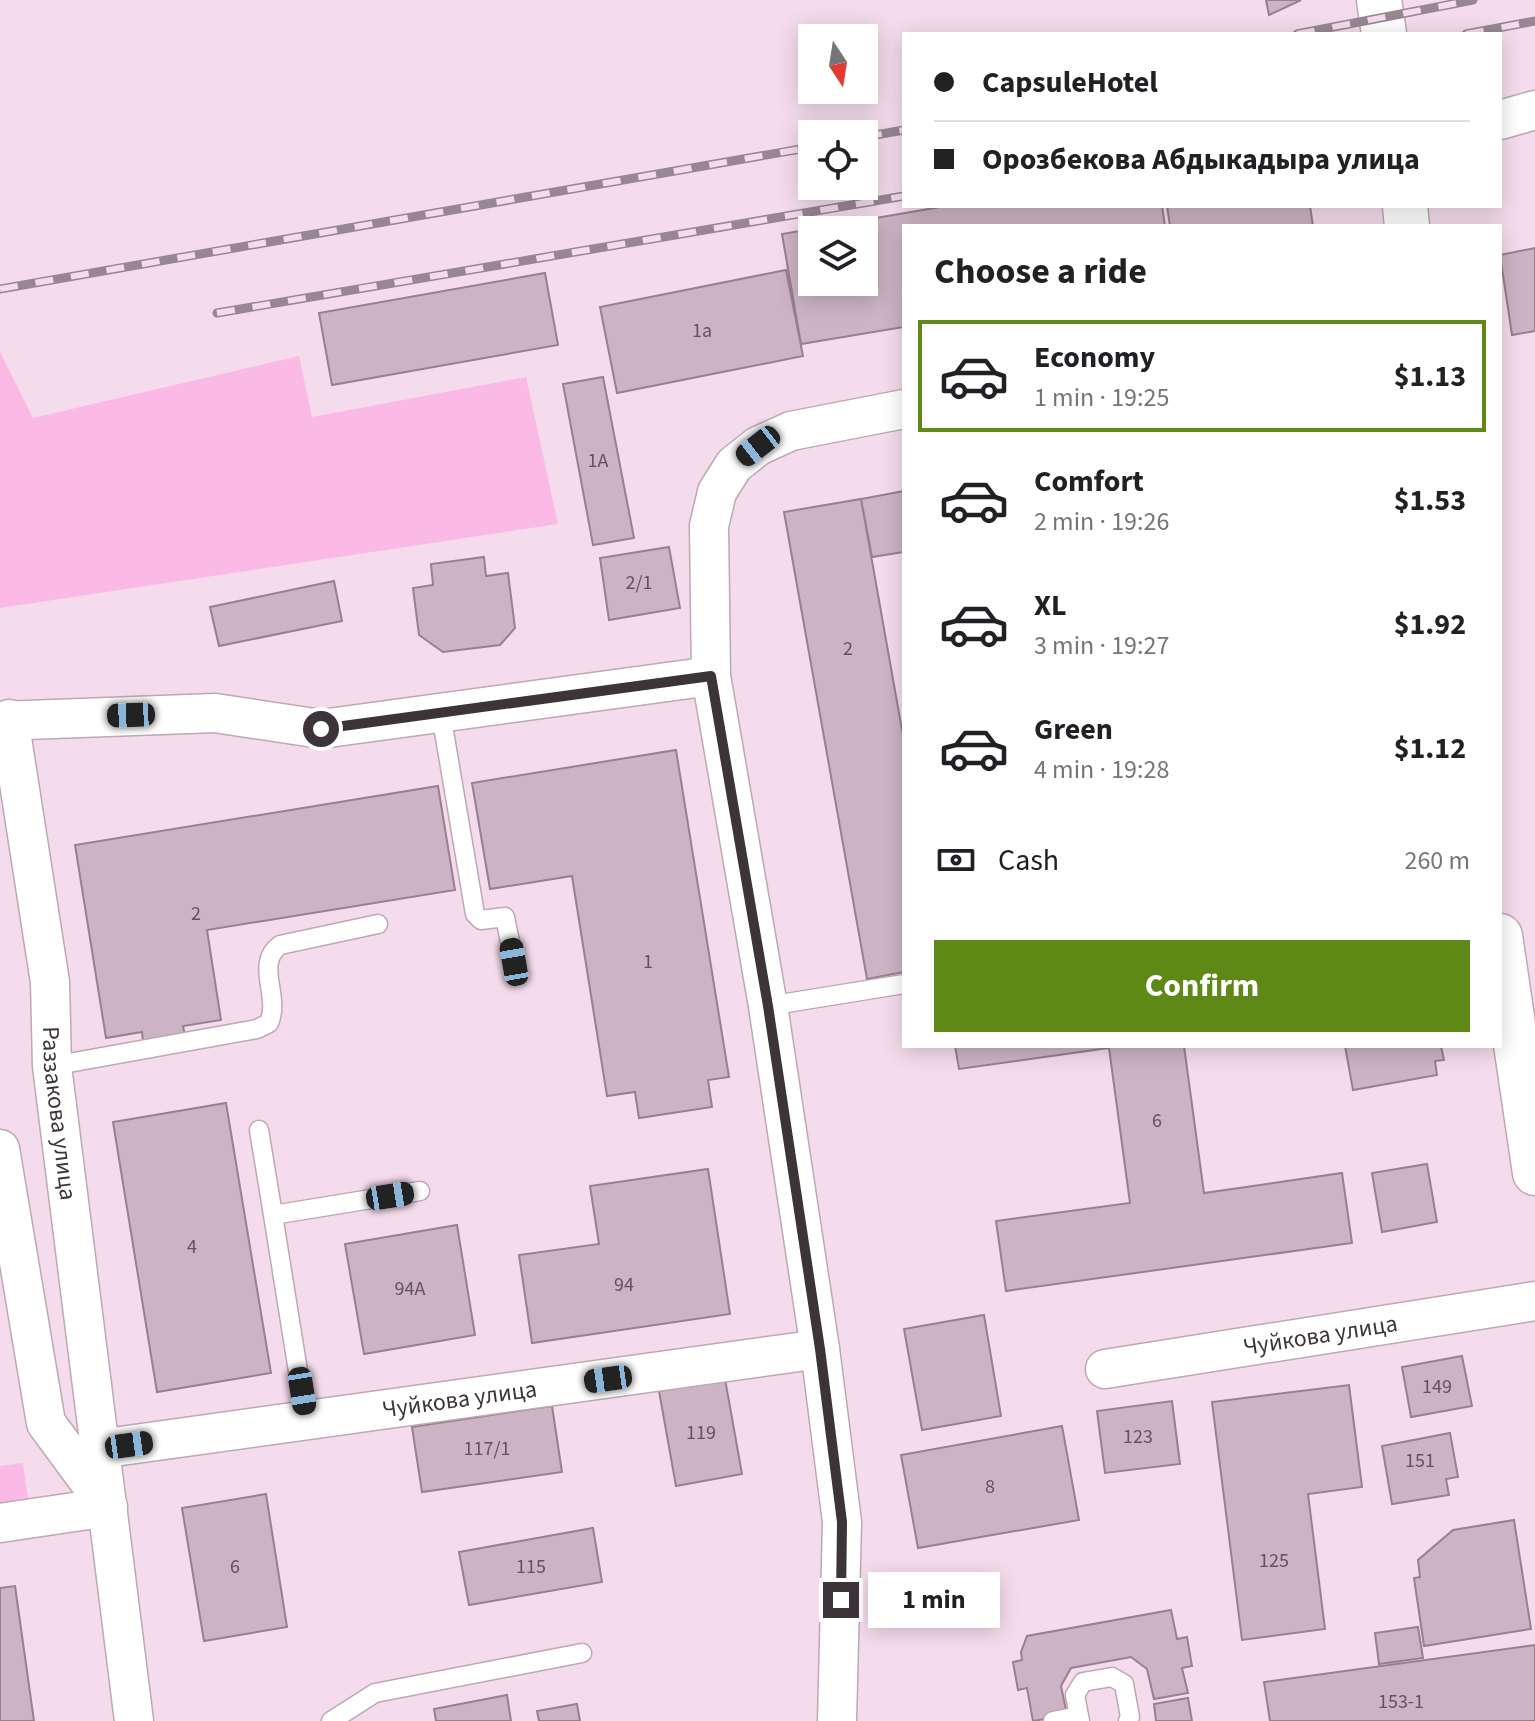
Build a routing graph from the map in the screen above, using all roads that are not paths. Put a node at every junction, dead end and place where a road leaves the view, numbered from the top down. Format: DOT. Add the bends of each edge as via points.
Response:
graph roads {
  1 [pos="1379,0"];
  2 [pos="1384,32"];
  3 [pos="1535,110"];
  4 [pos="1502,119"];
  5 [pos="902,409"];
  6 [pos="711,676"];
  7 [pos="441,714"];
  8 [pos="5,720"];
  9 [pos="378,924"];
  10 [pos="1502,950"];
  11 [pos="514,962"];
  12 [pos="902,984"];
  13 [pos="768,1006"];
  14 [pos="52,1066"];
  15 [pos="259,1130"];
  16 [pos="0,1149"];
  17 [pos="1535,1173"];
  18 [pos="420,1191"];
  19 [pos="273,1215"];
  20 [pos="1535,1301"];
  21 [pos="820,1349"];
  22 [pos="1105,1369"];
  23 [pos="306,1421"];
  24 [pos="99,1449"];
  25 [pos="108,1507"];
  26 [pos="0,1523"];
  27 [pos="582,1653"];
  28 [pos="1079,1719"];
  29 [pos="134,1721"];
  30 [pos="331,1721"];
  31 [pos="837,1721"];
  32 [pos="1053,1721"];
  33 [pos="1128,1721"];
  1 -- 2 [label="street"];
  3 -- 4 [label="street"];
  5 -- 6 [label="street" via="791,431 758,446 734,465 717,492 709,526"];
  6 -- 7 [label="street"];
  6 -- 13 [label="street"];
  7 -- 8 [label="street" via="321,729 215,713"];
  7 -- 11 [label="lane" via="475,914 481,920 505,917"];
  8 -- 14 [label="street, Раззакова улица" via="50,982"];
  9 -- 14 [label="lane" via="280,945 271,952 274,1012 269,1023 257,1029"];
  10 -- 17 [label="street"];
  12 -- 13 [label="lane"];
  13 -- 21 [label="street"];
  14 -- 24 [label="street, Раззакова улица"];
  15 -- 19 [label="lane"];
  16 -- 25 [label="street, Раззакова улица" via="46,1423"];
  18 -- 19 [label="lane"];
  19 -- 23 [label="lane"];
  20 -- 22 [label="street, Чуйкова улица"];
  21 -- 23 [label="street, Чуйкова улица"];
  21 -- 31 [label="street" via="842,1522"];
  23 -- 24 [label="street, Чуйкова улица"];
  24 -- 25 [label="street, Раззакова улица"];
  25 -- 26 [label="street"];
  25 -- 29 [label="street, Раззакова улица"];
  27 -- 30 [label="lane" via="375,1693"];
  28 -- 32 [label="lane"];
  28 -- 33 [label="lane" via="1075,1695 1083,1682 1112,1677 1124,1684"];
}
